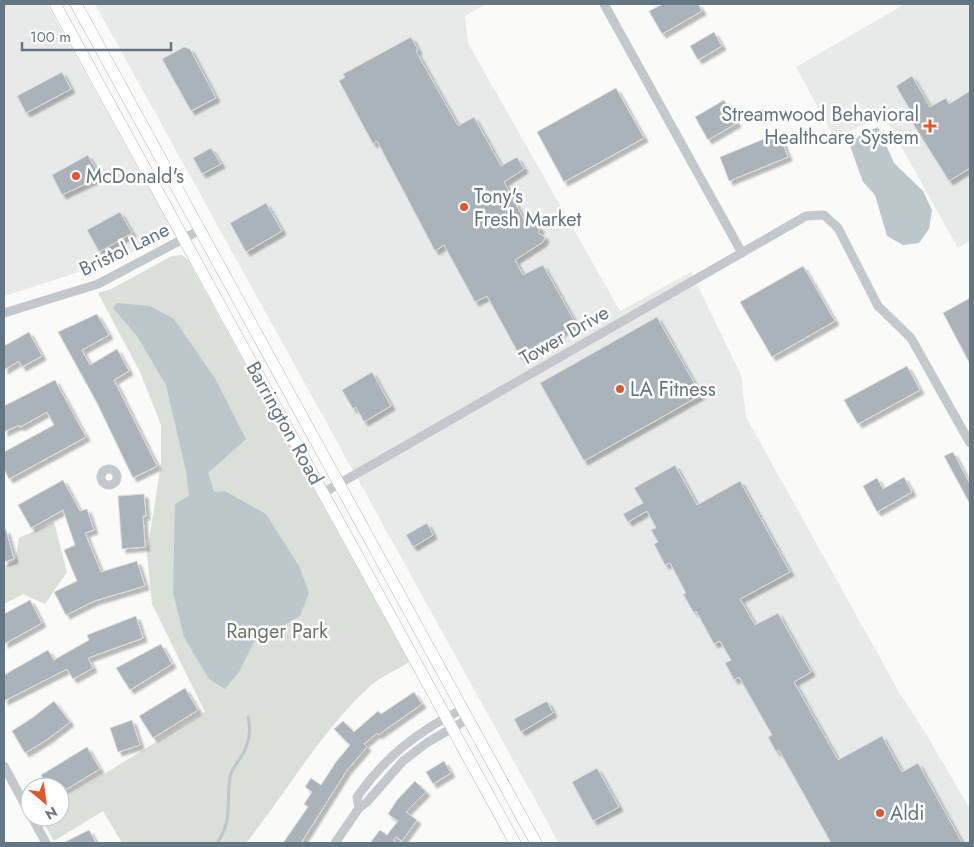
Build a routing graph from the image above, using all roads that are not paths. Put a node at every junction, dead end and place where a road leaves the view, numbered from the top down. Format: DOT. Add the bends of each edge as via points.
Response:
graph roads {
  1 [pos="55,4"];
  2 [pos="76,4"];
  3 [pos="604,4"];
  4 [pos="200,230"];
  5 [pos="184,239"];
  6 [pos="742,253"];
  7 [pos="4,314"];
  8 [pos="970,443"];
  9 [pos="339,484"];
  10 [pos="323,493"];
  11 [pos="466,714"];
  12 [pos="447,717"];
  13 [pos="452,728"];
  14 [pos="4,766"];
  15 [pos="20,795"];
  16 [pos="359,808"];
  17 [pos="37,827"];
  18 [pos="46,843"];
  19 [pos="334,843"];
  20 [pos="515,843"];
  21 [pos="536,843"];
  1 -- 5 [label="main road, Barrington Road"];
  2 -- 4 [label="main road, Barrington Road"];
  3 -- 6 [label="street"];
  4 -- 5 [label="street, Bristol Lane"];
  4 -- 9 [label="main road, Barrington Road"];
  5 -- 7 [label="street, Bristol Lane" via="98,284"];
  5 -- 10 [label="main road, Barrington Road"];
  6 -- 8 [label="street, Tower Drive" via="806,216 824,215 838,228 878,306 911,338"];
  6 -- 9 [label="street, Tower Drive"];
  9 -- 10 [label="street, Tower Drive"];
  9 -- 11 [label="main road, Barrington Road"];
  10 -- 12 [label="main road, Barrington Road"];
  11 -- 12 [label="street"];
  11 -- 13 [label="street"];
  11 -- 21 [label="main road, Barrington Road"];
  12 -- 13 [label="main road, Barrington Road"];
  12 -- 16 [label="street" via="420,732 390,756 357,797"];
  13 -- 16 [label="street" via="415,750"];
  13 -- 20 [label="main road, Barrington Road"];
  14 -- 15 [label="street"];
  16 -- 19 [label="street"];
  17 -- 18 [label="street"];
}
